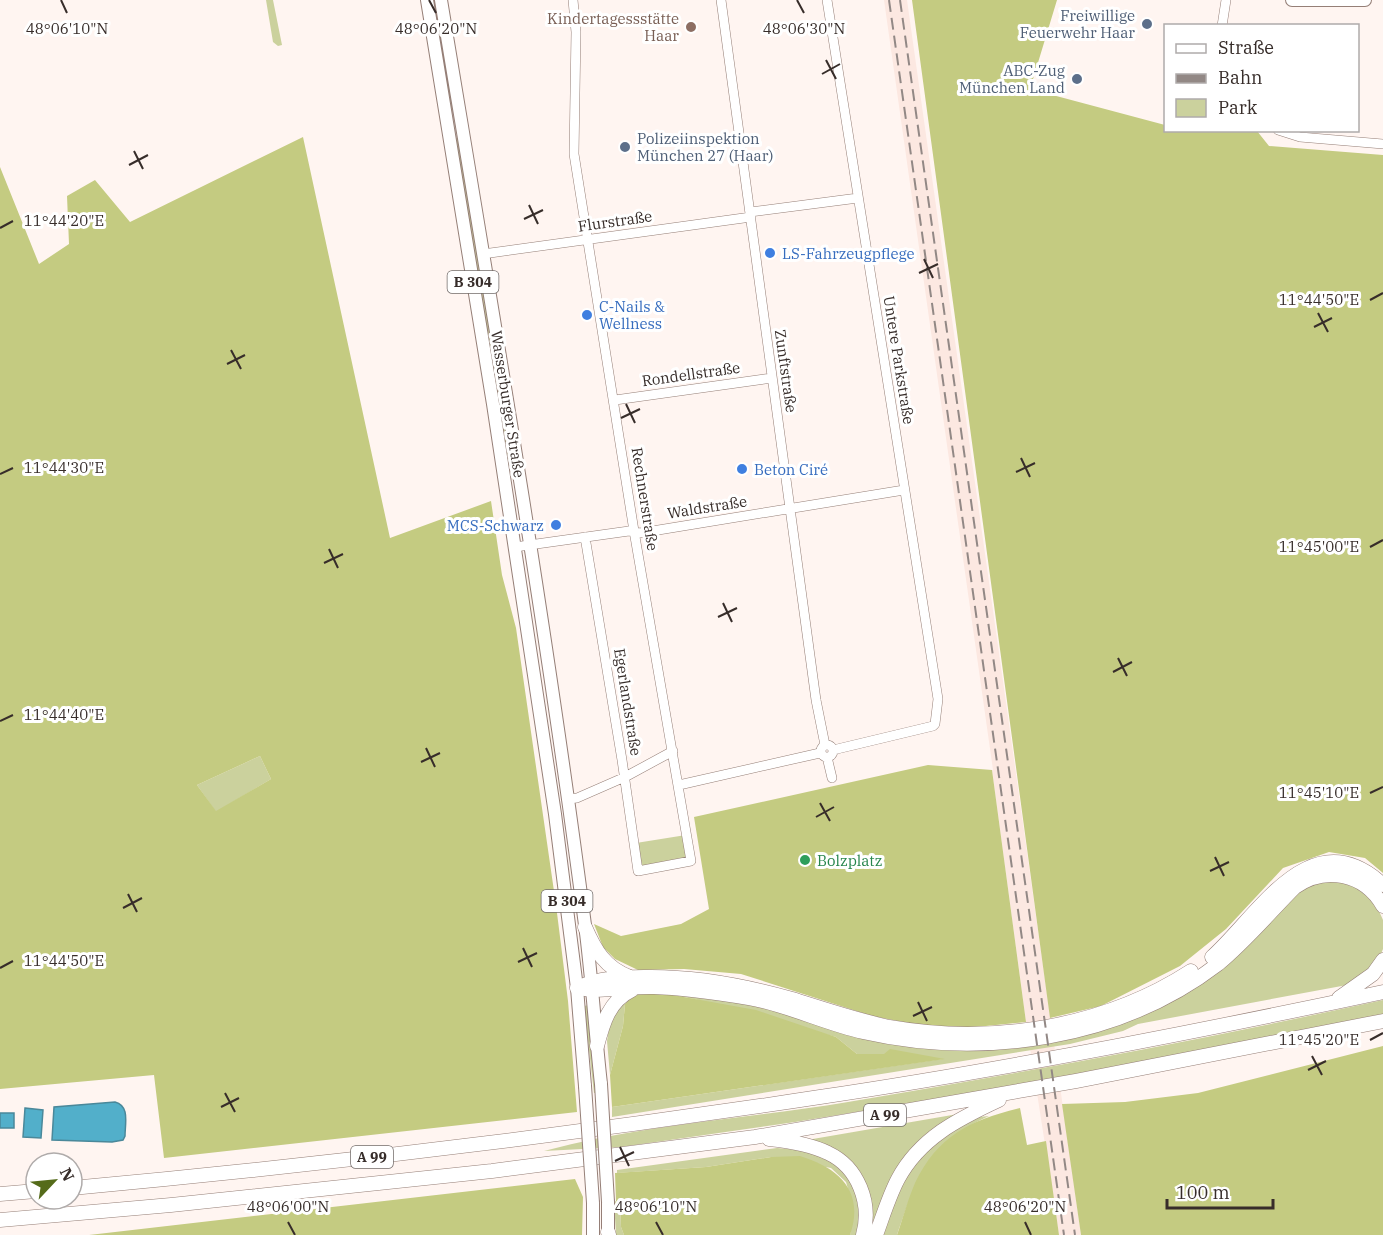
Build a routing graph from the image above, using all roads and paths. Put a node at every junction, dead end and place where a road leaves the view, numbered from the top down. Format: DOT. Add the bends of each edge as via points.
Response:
graph roads {
  1 [pos="426,0"];
  2 [pos="441,0"];
  3 [pos="573,0"];
  4 [pos="721,0"];
  5 [pos="827,0"];
  6 [pos="1226,0"];
  7 [pos="1292,0"];
  8 [pos="1365,0"];
  9 [pos="1222,24"];
  10 [pos="1284,132"];
  11 [pos="1383,144"];
  12 [pos="858,198"];
  13 [pos="750,214"];
  14 [pos="589,240"];
  15 [pos="483,254"];
  16 [pos="772,378"];
  17 [pos="615,400"];
  18 [pos="904,490"];
  19 [pos="790,509"];
  20 [pos="634,531"];
  21 [pos="585,537"];
  22 [pos="529,545"];
  23 [pos="515,547"];
  24 [pos="673,751"];
  25 [pos="826,751"];
  26 [pos="625,777"];
  27 [pos="832,778"];
  28 [pos="679,785"];
  29 [pos="567,800"];
  30 [pos="692,859"];
  31 [pos="1383,885"];
  32 [pos="1383,906"];
  33 [pos="585,927"];
  34 [pos="1383,960"];
  35 [pos="634,982"];
  36 [pos="591,986"];
  37 [pos="577,988"];
  38 [pos="1383,992"];
  39 [pos="1332,1003"];
  40 [pos="1383,1021"];
  41 [pos="597,1046"];
  42 [pos="1014,1092"];
  43 [pos="755,1137"];
  44 [pos="84,1187"];
  45 [pos="24,1192"];
  46 [pos="0,1194"];
  47 [pos="0,1220"];
  48 [pos="608,1234"];
  49 [pos="593,1235"];
  50 [pos="863,1235"];
  51 [pos="876,1235"];
  1 -- 23 [label="main road, Wasserburger Straße / B 304"];
  2 -- 15 [label="main road, Wasserburger Straße / B 304"];
  3 -- 14 [label="street, Rechnerstraße" via="573,141"];
  4 -- 13 [label="street, Zunftstraße"];
  5 -- 12 [label="street, Untere Parkstraße"];
  6 -- 9 [label="street"];
  7 -- 8 [label="main road"];
  10 -- 11 [label="street" via="1300,137"];
  12 -- 13 [label="street, Flurstraße"];
  12 -- 18 [label="street, Untere Parkstraße"];
  13 -- 14 [label="street, Flurstraße"];
  13 -- 16 [label="street, Zunftstraße"];
  14 -- 15 [label="street, Flurstraße"];
  14 -- 17 [label="street, Rechnerstraße"];
  15 -- 22 [label="main road, Wasserburger Straße / B 304"];
  16 -- 17 [label="street, Rondellstraße"];
  16 -- 19 [label="street, Zunftstraße"];
  17 -- 20 [label="street, Rechnerstraße"];
  18 -- 19 [label="street, Waldstraße"];
  18 -- 25 [label="street, Untere Parkstraße" via="938,699 935,724"];
  19 -- 20 [label="street, Waldstraße"];
  19 -- 25 [label="street, Zunftstraße"];
  20 -- 21 [label="street, Waldstraße"];
  20 -- 24 [label="street, Rechnerstraße"];
  21 -- 22 [label="street, Waldstraße"];
  21 -- 26 [label="street, Egerlandstraße"];
  22 -- 23 [label="street, Waldstraße"];
  22 -- 29 [label="main road, Wasserburger Straße / B 304"];
  23 -- 37 [label="main road, Wasserburger Straße / B 304"];
  24 -- 26 [label="street"];
  24 -- 28 [label="street, Rechnerstraße"];
  25 -- 27 [label="street, Zunftstraße"];
  25 -- 28 [label="street"];
  26 -- 29 [label="street"];
  26 -- 30 [label="street, Egerlandstraße" via="638,871"];
  28 -- 30 [label="street, Rechnerstraße"];
  29 -- 33 [label="main road, Wasserburger Straße / B 304"];
  31 -- 35 [label="highway" via="1350,866 1328,863 1306,868 1282,883 1223,947 1188,973 1118,1006 1041,1028 978,1034 921,1031 863,1021 713,981 678,977"];
  32 -- 35 [label="highway" via="1372,891 1354,879 1336,874 1312,877 1295,887 1218,963 1162,998 1090,1026 1004,1043 922,1042 863,1032 755,999"];
  33 -- 35 [label="highway" via="609,967"];
  33 -- 36 [label="main road, B 304"];
  34 -- 39 [label="highway" via="1372,974"];
  35 -- 36 [label="highway"];
  35 -- 41 [label="highway" via="615,1001"];
  36 -- 37 [label="highway"];
  36 -- 41 [label="main road, B 304"];
  37 -- 49 [label="main road, B 304, bridge"];
  38 -- 39 [label="highway, A 99"];
  39 -- 44 [label="highway, A 99" via="1109,1048 821,1097 412,1153"];
  40 -- 42 [label="highway, A 99"];
  41 -- 48 [label="main road, B 304, bridge"];
  42 -- 43 [label="highway, A 99"];
  42 -- 51 [label="highway, A 99" via="958,1120 925,1143 898,1180"];
  43 -- 47 [label="highway, A 99" via="492,1171"];
  43 -- 50 [label="highway" via="811,1147 839,1159 855,1177 863,1196"];
  45 -- 46 [label="highway"];
}
